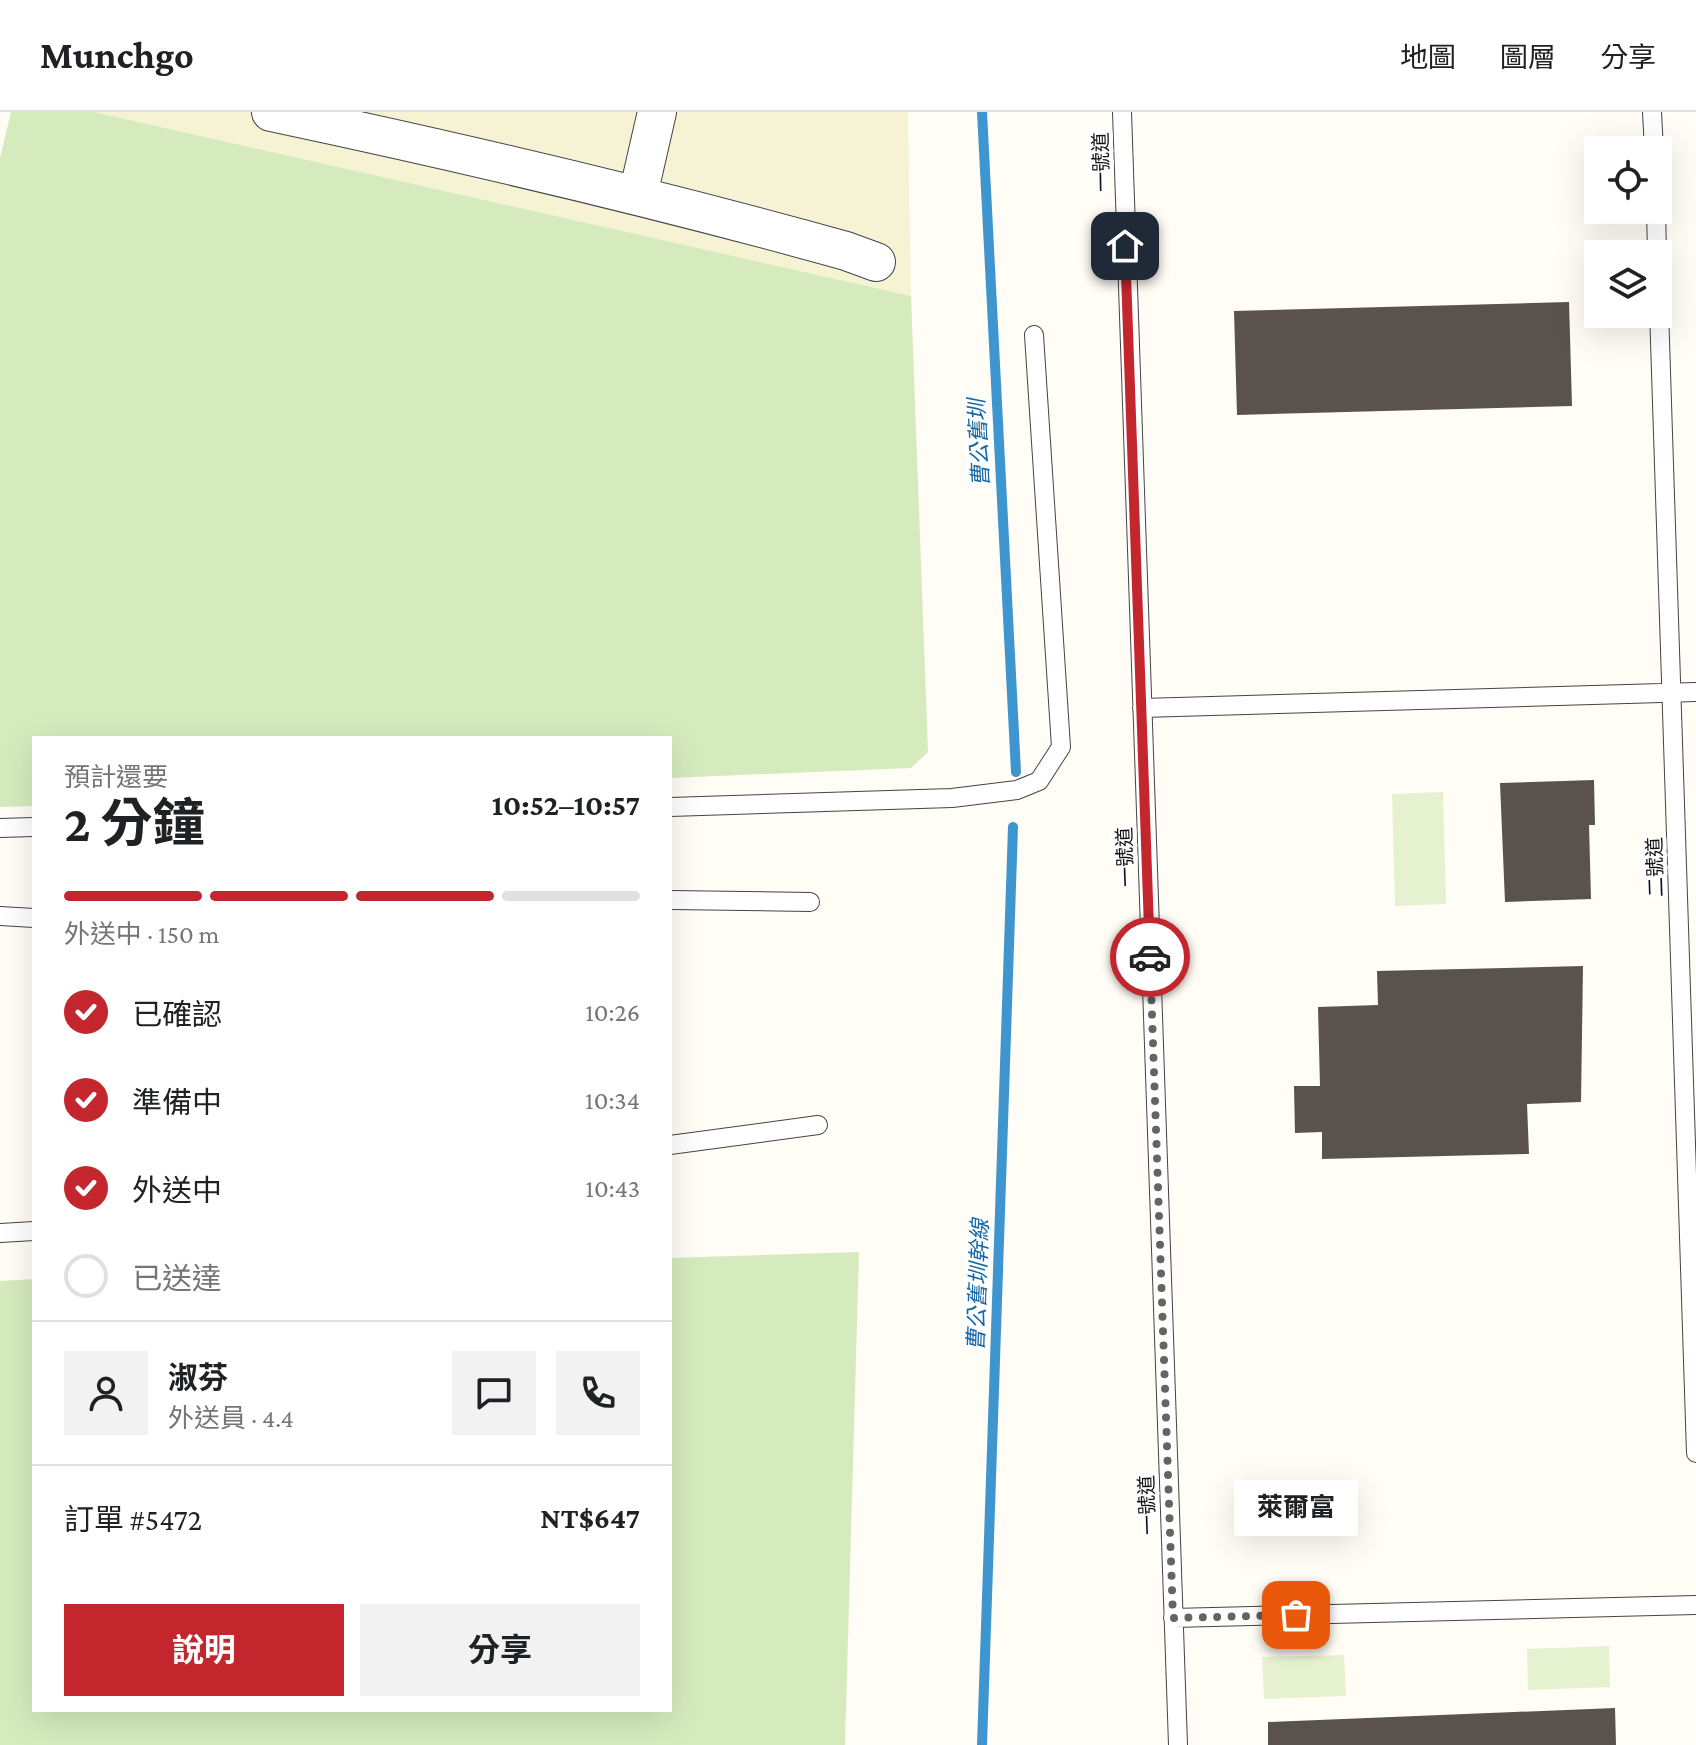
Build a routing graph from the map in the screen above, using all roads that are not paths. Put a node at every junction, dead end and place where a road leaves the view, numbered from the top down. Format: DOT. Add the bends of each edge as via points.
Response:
graph roads {
  1 [pos="271,112"];
  2 [pos="657,112"];
  3 [pos="1122,112"];
  4 [pos="1652,112"];
  5 [pos="1653,136"];
  6 [pos="638,195"];
  7 [pos="876,262"];
  8 [pos="1660,328"];
  9 [pos="1034,335"];
  10 [pos="1696,692"];
  11 [pos="1672,693"];
  12 [pos="1142,708"];
  13 [pos="672,807"];
  14 [pos="32,827"];
  15 [pos="0,828"];
  16 [pos="672,900"];
  17 [pos="810,902"];
  18 [pos="0,916"];
  19 [pos="32,918"];
  20 [pos="818,1125"];
  21 [pos="672,1145"];
  22 [pos="32,1231"];
  23 [pos="0,1233"];
  24 [pos="1696,1453"];
  25 [pos="1696,1605"];
  26 [pos="1173,1618"];
  27 [pos="1178,1745"];
  1 -- 6 [label="street"];
  2 -- 6 [label="street"];
  3 -- 12 [label="lane, 一號道"];
  4 -- 5 [label="lane"];
  6 -- 7 [label="street"];
  8 -- 11 [label="lane, 二號道"];
  9 -- 13 [label="lane" via="1061,747 1039,781 1017,790 952,798"];
  10 -- 11 [label="lane"];
  11 -- 12 [label="lane"];
  11 -- 24 [label="lane, 二號道"];
  12 -- 26 [label="lane, 一號道"];
  14 -- 15 [label="lane"];
  16 -- 17 [label="lane"];
  18 -- 19 [label="lane"];
  20 -- 21 [label="lane"];
  22 -- 23 [label="lane"];
  25 -- 26 [label="lane"];
  26 -- 27 [label="lane, 一號道"];
}
